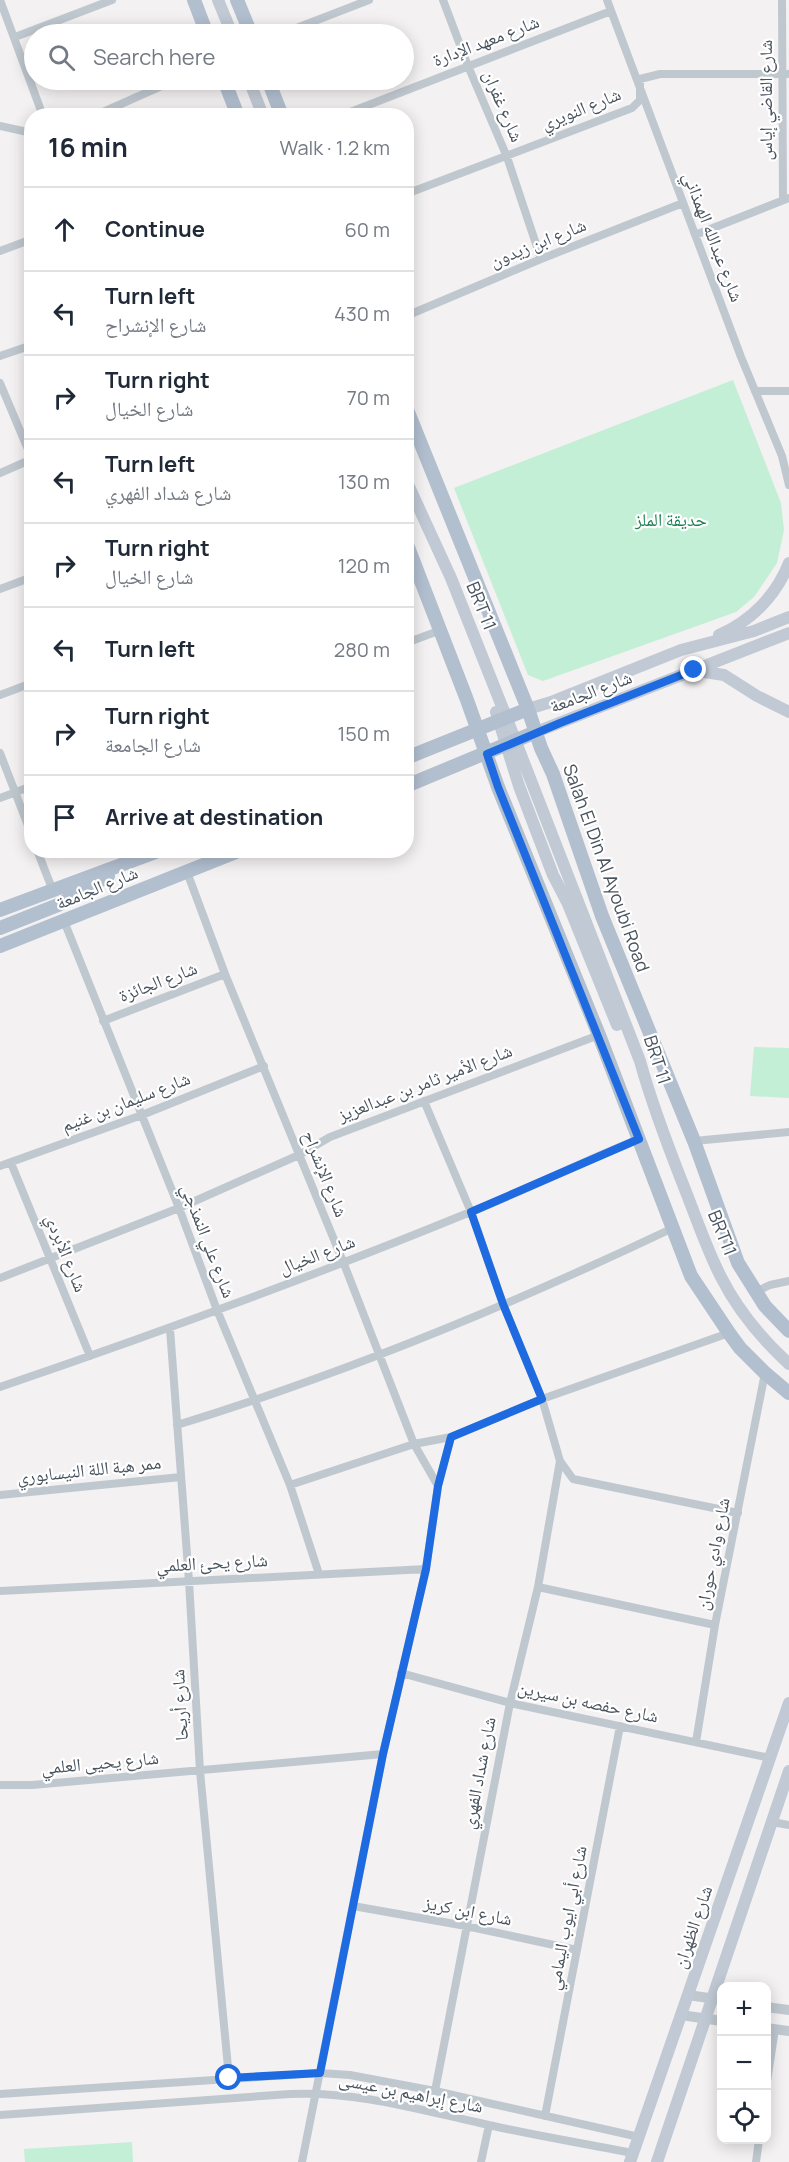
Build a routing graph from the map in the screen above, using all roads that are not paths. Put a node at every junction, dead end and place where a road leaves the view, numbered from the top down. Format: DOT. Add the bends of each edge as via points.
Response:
graph roads {
  1 [pos="0,0"];
  2 [pos="112,0"];
  3 [pos="194,0"];
  4 [pos="218,0"];
  5 [pos="237,0"];
  6 [pos="369,0"];
  7 [pos="443,0"];
  8 [pos="607,0"];
  9 [pos="782,0"];
  10 [pos="611,11"];
  11 [pos="51,24"];
  12 [pos="203,24"];
  13 [pos="228,24"];
  14 [pos="247,24"];
  15 [pos="306,24"];
  16 [pos="24,34"];
  17 [pos="15,38"];
  18 [pos="24,63"];
  19 [pos="468,66"];
  20 [pos="786,74"];
  21 [pos="414,87"];
  22 [pos="640,89"];
  23 [pos="34,90"];
  24 [pos="153,90"];
  25 [pos="228,90"];
  26 [pos="253,90"];
  27 [pos="272,90"];
  28 [pos="407,90"];
  29 [pos="40,108"];
  30 [pos="112,108"];
  31 [pos="235,108"];
  32 [pos="260,108"];
  33 [pos="279,108"];
  34 [pos="360,108"];
  35 [pos="0,126"];
  36 [pos="24,131"];
  37 [pos="507,157"];
  38 [pos="414,192"];
  39 [pos="786,199"];
  40 [pos="683,203"];
  41 [pos="695,235"];
  42 [pos="24,242"];
  43 [pos="0,251"];
  44 [pos="540,259"];
  45 [pos="414,313"];
  46 [pos="24,348"];
  47 [pos="0,356"];
  48 [pos="0,383"];
  49 [pos="755,391"];
  50 [pos="789,391"];
  51 [pos="414,427"];
  52 [pos="24,440"];
  53 [pos="24,462"];
  54 [pos="0,473"];
  55 [pos="789,485"];
  56 [pos="414,499"];
  57 [pos="414,562"];
  58 [pos="789,563"];
  59 [pos="24,580"];
  60 [pos="0,589"];
  61 [pos="789,617"];
  62 [pos="441,630"];
  63 [pos="789,633"];
  64 [pos="414,640"];
  65 [pos="693,646"];
  66 [pos="694,670"];
  67 [pos="24,686"];
  68 [pos="0,696"];
  69 [pos="528,710"];
  70 [pos="789,712"];
  71 [pos="503,720"];
  72 [pos="478,731"];
  73 [pos="536,732"];
  74 [pos="511,744"];
  75 [pos="0,753"];
  76 [pos="487,754"];
  77 [pos="414,755"];
  78 [pos="414,783"];
  79 [pos="24,789"];
  80 [pos="15,793"];
  81 [pos="0,798"];
  82 [pos="24,816"];
  83 [pos="40,858"];
  84 [pos="140,858"];
  85 [pos="221,858"];
  86 [pos="121,865"];
  87 [pos="187,872"];
  88 [pos="53,891"];
  89 [pos="0,910"];
  90 [pos="64,921"];
  91 [pos="0,928"];
  92 [pos="0,946"];
  93 [pos="225,974"];
  94 [pos="103,1021"];
  95 [pos="599,1035"];
  96 [pos="264,1066"];
  97 [pos="651,1100"];
  98 [pos="424,1101"];
  99 [pos="141,1115"];
  100 [pos="789,1132"];
  101 [pos="639,1139"];
  102 [pos="694,1141"];
  103 [pos="299,1155"];
  104 [pos="11,1163"];
  105 [pos="0,1166"];
  106 [pos="178,1208"];
  107 [pos="471,1212"];
  108 [pos="674,1228"];
  109 [pos="51,1259"];
  110 [pos="344,1264"];
  111 [pos="0,1278"];
  112 [pos="789,1281"];
  113 [pos="754,1292"];
  114 [pos="503,1304"];
  115 [pos="217,1310"];
  116 [pos="170,1329"];
  117 [pos="789,1331"];
  118 [pos="729,1333"];
  119 [pos="380,1354"];
  120 [pos="90,1356"];
  121 [pos="789,1364"];
  122 [pos="765,1373"];
  123 [pos="0,1387"];
  124 [pos="789,1393"];
  125 [pos="542,1399"];
  126 [pos="254,1401"];
  127 [pos="177,1425"];
  128 [pos="451,1437"];
  129 [pos="414,1444"];
  130 [pos="560,1461"];
  131 [pos="181,1477"];
  132 [pos="290,1485"];
  133 [pos="438,1486"];
  134 [pos="0,1495"];
  135 [pos="738,1513"];
  136 [pos="426,1569"];
  137 [pos="319,1574"];
  138 [pos="189,1581"];
  139 [pos="538,1587"];
  140 [pos="0,1592"];
  141 [pos="715,1625"];
  142 [pos="401,1673"];
  143 [pos="510,1703"];
  144 [pos="789,1703"];
  145 [pos="620,1726"];
  146 [pos="696,1742"];
  147 [pos="383,1754"];
  148 [pos="770,1758"];
  149 [pos="200,1771"];
  150 [pos="789,1771"];
  151 [pos="0,1785"];
  152 [pos="771,1822"];
  153 [pos="789,1825"];
  154 [pos="353,1906"];
  155 [pos="465,1926"];
  156 [pos="577,1950"];
  157 [pos="722,1982"];
  158 [pos="688,1995"];
  159 [pos="717,2000"];
  160 [pos="771,2008"];
  161 [pos="789,2010"];
  162 [pos="681,2016"];
  163 [pos="706,2019"];
  164 [pos="717,2020"];
  165 [pos="771,2028"];
  166 [pos="789,2031"];
  167 [pos="320,2073"];
  168 [pos="229,2078"];
  169 [pos="435,2091"];
  170 [pos="317,2093"];
  171 [pos="0,2094"];
  172 [pos="0,2115"];
  173 [pos="546,2116"];
  174 [pos="489,2126"];
  175 [pos="639,2137"];
  176 [pos="758,2144"];
  177 [pos="632,2157"];
  178 [pos="302,2162"];
  179 [pos="481,2162"];
  180 [pos="657,2162"];
  181 [pos="756,2162"];
  1 -- 17 [label="street"];
  2 -- 11 [label="street"];
  3 -- 12 [label="main road"];
  4 -- 13 [label="main road"];
  5 -- 14 [label="main road"];
  6 -- 15 [label="street"];
  7 -- 19 [label="street, شارع غفران"];
  8 -- 10 [label="street, شارع عبدالله الهمذاني"];
  9 -- 20 [label="street, شارع القاضي إياس"];
  10 -- 19 [label="street, شارع معهد الإدارة"];
  10 -- 22 [label="street, شارع عبدالله الهمذاني"];
  16 -- 17 [label="street"];
  17 -- 18 [label="street"];
  19 -- 21 [label="street, شارع معهد الإدارة"];
  19 -- 37 [label="street, شارع غفران"];
  20 -- 22 [label="street, شارع النويري" via="660,74 640,79"];
  20 -- 39 [label="street, شارع القاضي إياس"];
  22 -- 37 [label="street, شارع النويري" via="640,100 632,108"];
  22 -- 40 [label="street, شارع عبدالله الهمذاني"];
  23 -- 29 [label="street"];
  24 -- 30 [label="street"];
  25 -- 31 [label="main road"];
  26 -- 32 [label="main road"];
  27 -- 33 [label="main road"];
  28 -- 34 [label="street, شارع معهد الإدارة"];
  35 -- 36 [label="street"];
  37 -- 38 [label="street, شارع النويري"];
  37 -- 44 [label="street, شارع غفران"];
  39 -- 41 [label="street"];
  40 -- 41 [label="street, شارع عبدالله الهمذاني"];
  40 -- 44 [label="street, شارع ابن زيدون"];
  41 -- 49 [label="street, شارع عبدالله الهمذاني"];
  42 -- 43 [label="street"];
  44 -- 45 [label="street, شارع ابن زيدون"];
  46 -- 47 [label="street"];
  48 -- 52 [label="street"];
  49 -- 50 [label="street"];
  49 -- 55 [label="street, شارع عبدالله الهمذاني" via="782,456"];
  51 -- 69 [label="main road, Salah El Din Al Ayoubi Road"];
  53 -- 54 [label="street"];
  56 -- 71 [label="main road, BRT 11"];
  57 -- 62 [label="main road"];
  58 -- 65 [label="main road" via="778,585 757,611 731,630"];
  59 -- 60 [label="street"];
  61 -- 65 [label="main road, شارع الجامعة" via="754,631"];
  62 -- 64 [label="street"];
  62 -- 72 [label="main road"];
  63 -- 66 [label="main road, شارع الجامعة"];
  65 -- 69 [label="main road, شارع الجامعة"];
  66 -- 70 [label="main road" via="724,675"];
  66 -- 73 [label="main road, شارع الجامعة"];
  67 -- 68 [label="street"];
  69 -- 71 [label="main road"];
  69 -- 73 [label="main road, Salah El Din Al Ayoubi Road"];
  71 -- 72 [label="main road"];
  71 -- 74 [label="main road, BRT 11"];
  72 -- 76 [label="main road"];
  72 -- 77 [label="main road"];
  73 -- 74 [label="main road, شارع الجامعة"];
  73 -- 102 [label="main road, Salah El Din Al Ayoubi Road" via="602,916"];
  74 -- 76 [label="main road, شارع الجامعة"];
  74 -- 97 [label="main road, BRT 11" via="553,875"];
  75 -- 80 [label="street"];
  76 -- 78 [label="main road, شارع الجامعة"];
  76 -- 95 [label="main road"];
  79 -- 80 [label="street"];
  80 -- 81 [label="street"];
  80 -- 82 [label="street"];
  83 -- 88 [label="street"];
  84 -- 86 [label="main road, شارع الجامعة"];
  85 -- 87 [label="main road, شارع الجامعة"];
  86 -- 88 [label="main road, شارع الجامعة"];
  86 -- 91 [label="main road" via="71,898"];
  87 -- 90 [label="main road, شارع الجامعة"];
  87 -- 93 [label="street, شارع الإنشراح"];
  88 -- 89 [label="main road, شارع الجامعة"];
  90 -- 92 [label="main road, شارع الجامعة"];
  90 -- 94 [label="street, شارع علي النمذجي"];
  93 -- 94 [label="street, شارع الجائزة"];
  93 -- 96 [label="street, شارع الإنشراح"];
  94 -- 99 [label="street, شارع علي النمذجي"];
  95 -- 98 [label="street, شارع الأمير ثامر بن عبدالعزيز"];
  95 -- 101 [label="main road"];
  96 -- 99 [label="street, شارع سليمان بن غنيم"];
  96 -- 103 [label="street, شارع الإنشراح"];
  97 -- 121 [label="main road, BRT11" via="721,1277 738,1305"];
  98 -- 103 [label="street, شارع الأمير ثامر بن عبدالعزيز" via="330,1137"];
  98 -- 107 [label="street, شارع شداد الفهري"];
  99 -- 104 [label="street, شارع سليمان بن غنيم"];
  99 -- 106 [label="street, شارع علي النمذجي"];
  100 -- 102 [label="street"];
  101 -- 107 [label="street, شارع الخيال"];
  101 -- 108 [label="main road"];
  102 -- 113 [label="main road, Salah El Din Al Ayoubi Road" via="738,1263"];
  103 -- 106 [label="street, شارع الأمير ثامر بن عبدالعزيز"];
  103 -- 110 [label="street, شارع الإنشراح"];
  104 -- 105 [label="street, شارع سليمان بن غنيم"];
  104 -- 109 [label="street, شارع الأبردي"];
  106 -- 109 [label="street, شارع الأمير ثامر بن عبدالعزيز"];
  106 -- 115 [label="street, شارع علي النمذجي"];
  107 -- 110 [label="street, شارع الخيال"];
  107 -- 114 [label="street, شارع شداد الفهري"];
  108 -- 114 [label="street"];
  108 -- 118 [label="main road" via="691,1276"];
  109 -- 111 [label="street, شارع الأمير ثامر بن عبدالعزيز"];
  109 -- 120 [label="street, شارع الأبردي"];
  110 -- 115 [label="street, شارع الخيال"];
  110 -- 119 [label="street, شارع الإنشراح"];
  112 -- 113 [label="street"];
  113 -- 117 [label="main road, Salah El Din Al Ayoubi Road"];
  114 -- 119 [label="street"];
  114 -- 125 [label="street, شارع شداد الفهري"];
  115 -- 116 [label="street, شارع الخيال"];
  115 -- 126 [label="street, شارع علي النمذجي"];
  116 -- 120 [label="street, شارع الخيال"];
  116 -- 127 [label="street, شارع أريحا"];
  118 -- 122 [label="main road"];
  118 -- 125 [label="street"];
  119 -- 126 [label="street"];
  119 -- 129 [label="street, شارع الإنشراح"];
  120 -- 123 [label="street, شارع الخيال"];
  122 -- 124 [label="main road"];
  122 -- 135 [label="street, شارع وادي حوران"];
  125 -- 128 [label="street"];
  125 -- 130 [label="street, شارع شداد الفهري"];
  126 -- 127 [label="street"];
  126 -- 132 [label="street, شارع علي النمذجي"];
  127 -- 131 [label="street, شارع أريحا"];
  128 -- 129 [label="street"];
  128 -- 133 [label="street"];
  129 -- 132 [label="street"];
  129 -- 133 [label="street, شارع الإنشراح"];
  130 -- 135 [label="street, شارع شداد الفهري" via="573,1479"];
  130 -- 139 [label="street, شارع شداد الفهري"];
  131 -- 134 [label="street, ممر هبة اللة النيسابوري"];
  131 -- 138 [label="street, شارع أريحا"];
  132 -- 137 [label="street, شارع علي النمذجي"];
  133 -- 136 [label="street"];
  135 -- 141 [label="street, شارع وادي حوران"];
  136 -- 137 [label="street, شارع يحئ العلمي"];
  136 -- 142 [label="street"];
  137 -- 138 [label="street, شارع يحئ العلمي"];
  138 -- 140 [label="street, شارع يحئ العلمي"];
  138 -- 149 [label="street, شارع أريحا"];
  139 -- 141 [label="street"];
  139 -- 143 [label="street, شارع شداد الفهري"];
  141 -- 146 [label="street, شارع وادي حوران"];
  142 -- 143 [label="street, شارع حفصه بن سيرين"];
  142 -- 147 [label="street"];
  143 -- 145 [label="street, شارع حفصه بن سيرين"];
  143 -- 155 [label="street, شارع شداد الفهري"];
  144 -- 148 [label="main road, شارع الظهران"];
  145 -- 146 [label="street, شارع حفصه بن سيرين"];
  145 -- 156 [label="street, شارع أبي ايوب اليمامي"];
  146 -- 148 [label="street, شارع حفصه بن سيرين"];
  147 -- 149 [label="street, شارع يحيى العلمي"];
  147 -- 154 [label="street"];
  148 -- 158 [label="main road, شارع الظهران"];
  149 -- 151 [label="street, شارع يحيى العلمي"];
  149 -- 168 [label="street, شارع أريحا"];
  150 -- 152 [label="main road"];
  152 -- 153 [label="street"];
  152 -- 157 [label="main road"];
  154 -- 155 [label="street, شارع ابن كريز"];
  154 -- 167 [label="street"];
  155 -- 156 [label="street, شارع ابن كريز"];
  155 -- 169 [label="street, شارع شداد الفهري"];
  156 -- 173 [label="street, شارع أبي ايوب اليمامي"];
  158 -- 159 [label="street"];
  158 -- 162 [label="main road, شارع الظهران"];
  159 -- 163 [label="main road"];
  160 -- 161 [label="street"];
  162 -- 163 [label="street"];
  162 -- 175 [label="main road, شارع الظهران"];
  163 -- 164 [label="street"];
  163 -- 180 [label="main road"];
  165 -- 166 [label="street"];
  167 -- 168 [label="street"];
  167 -- 169 [label="street"];
  167 -- 170 [label="street"];
  168 -- 171 [label="street"];
  169 -- 173 [label="street"];
  170 -- 172 [label="street, شارع إبراهيم بن عيسى"];
  170 -- 174 [label="street, شارع إبراهيم بن عيسى" via="363,2098"];
  170 -- 178 [label="street"];
  173 -- 175 [label="street"];
  174 -- 177 [label="street, شارع إبراهيم بن عيسى"];
  174 -- 179 [label="street"];
  175 -- 177 [label="main road, شارع الظهران"];
  176 -- 181 [label="street"];
}
